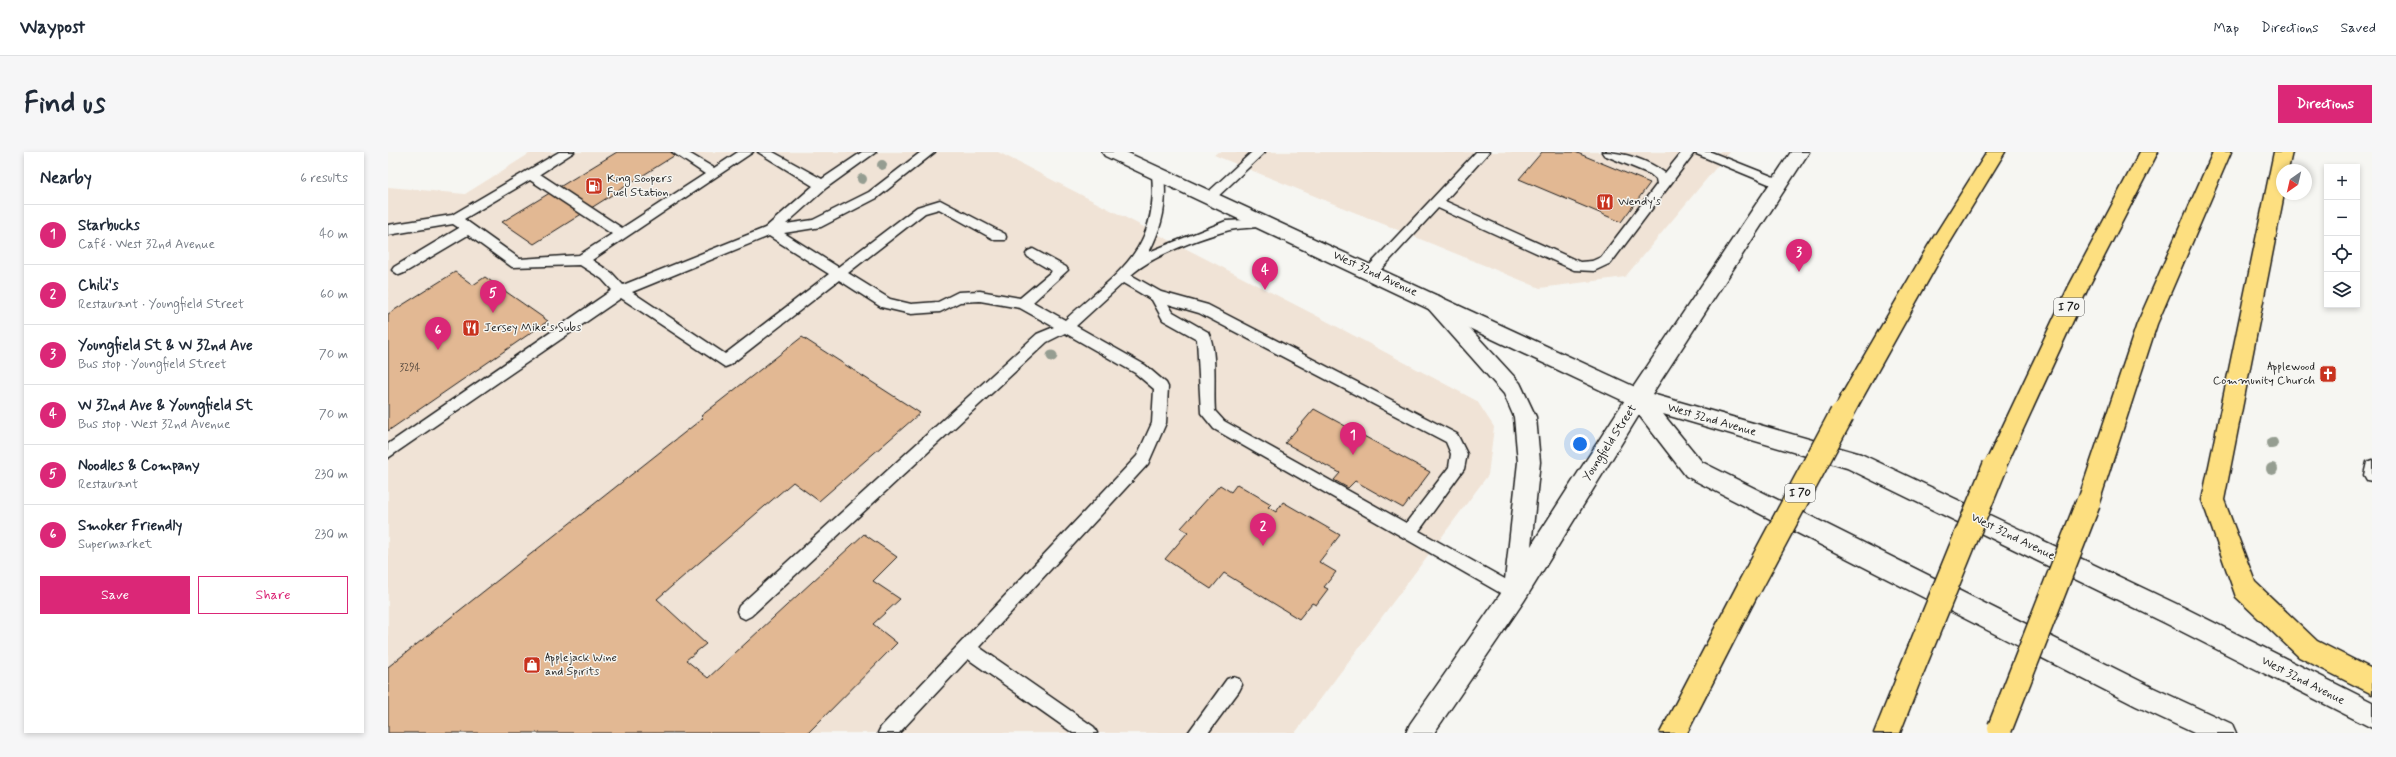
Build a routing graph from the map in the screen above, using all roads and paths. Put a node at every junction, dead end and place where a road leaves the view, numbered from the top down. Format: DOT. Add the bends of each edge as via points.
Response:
graph roads {
  1 [pos="568,152"];
  2 [pos="678,152"];
  3 [pos="747,152"];
  4 [pos="764,152"];
  5 [pos="870,152"];
  6 [pos="929,152"];
  7 [pos="1111,152"];
  8 [pos="1260,152"];
  9 [pos="1483,152"];
  10 [pos="1608,152"];
  11 [pos="1688,152"];
  12 [pos="1699,152"];
  13 [pos="1800,152"];
  14 [pos="1996,152"];
  15 [pos="2149,152"];
  16 [pos="2222,152"];
  17 [pos="2282,152"];
  18 [pos="530,174"];
  19 [pos="714,174"];
  20 [pos="1158,174"];
  21 [pos="1663,184"];
  22 [pos="1780,184"];
  23 [pos="822,185"];
  24 [pos="1209,198"];
  25 [pos="1437,202"];
  26 [pos="455,219"];
  27 [pos="1262,222"];
  28 [pos="468,229"];
  29 [pos="388,230"];
  30 [pos="770,231"];
  31 [pos="622,234"];
  32 [pos="1000,237"];
  33 [pos="1033,254"];
  34 [pos="582,260"];
  35 [pos="1136,263"];
  36 [pos="400,270"];
  37 [pos="1371,272"];
  38 [pos="839,274"];
  39 [pos="1121,276"];
  40 [pos="621,291"];
  41 [pos="1157,296"];
  42 [pos="1434,302"];
  43 [pos="1023,303"];
  44 [pos="1066,327"];
  45 [pos="1638,398"];
  46 [pos="388,452"];
  47 [pos="2372,466"];
  48 [pos="2372,475"];
  49 [pos="1409,532"];
  50 [pos="1515,593"];
  51 [pos="745,611"];
  52 [pos="967,648"];
  53 [pos="2372,682"];
  54 [pos="1233,685"];
  55 [pos="2372,715"];
  56 [pos="1999,730"];
  57 [pos="887,733"];
  58 [pos="1088,733"];
  59 [pos="1196,733"];
  60 [pos="1419,733"];
  61 [pos="1673,733"];
  62 [pos="1887,733"];
  63 [pos="2223,733"];
  1 -- 18 [label="lane"];
  2 -- 19 [label="lane"];
  3 -- 19 [label="lane"];
  4 -- 23 [label="lane"];
  5 -- 23 [label="lane"];
  6 -- 30 [label="lane" via="873,196 816,224"];
  7 -- 20 [label="main road, West 32nd Avenue"];
  8 -- 24 [label="lane"];
  9 -- 25 [label="lane"];
  10 -- 21 [label="lane" via="1654,171 1662,177"];
  11 -- 21 [label="lane"];
  12 -- 22 [label="lane"];
  13 -- 22 [label="main road, Youngfield Street"];
  14 -- 61 [label="highway, I 70, bridge" via="1935,251 1850,400"];
  15 -- 62 [label="highway, I 70, bridge" via="2078,286 1995,466"];
  16 -- 56 [label="highway, bridge" via="2147,324 2088,503"];
  17 -- 53 [label="highway" via="2213,500 2245,588 2308,649"];
  18 -- 26 [label="lane"];
  18 -- 31 [label="lane"];
  19 -- 31 [label="lane"];
  20 -- 24 [label="main road, West 32nd Avenue"];
  20 -- 35 [label="lane" via="1160,210 1156,225"];
  21 -- 25 [label="lane" via="1606,260 1594,266 1579,267"];
  22 -- 45 [label="main road, Youngfield Street"];
  23 -- 30 [label="lane"];
  24 -- 27 [label="main road, West 32nd Avenue"];
  25 -- 37 [label="lane"];
  26 -- 28 [label="lane"];
  26 -- 29 [label="lane"];
  27 -- 35 [label="lane" via="1226,226"];
  27 -- 37 [label="main road, West 32nd Avenue"];
  28 -- 34 [label="lane" via="518,264"];
  28 -- 36 [label="lane"];
  30 -- 38 [label="lane"];
  30 -- 40 [label="lane"];
  31 -- 34 [label="lane"];
  32 -- 38 [label="lane" via="940,204 921,210"];
  33 -- 43 [label="lane" via="1061,270"];
  34 -- 40 [label="lane" via="607,276"];
  35 -- 39 [label="lane"];
  37 -- 42 [label="main road, West 32nd Avenue"];
  38 -- 40 [label="lane" via="725,361"];
  38 -- 43 [label="lane" via="886,303 911,309 940,307 958,297 980,296"];
  39 -- 41 [label="lane"];
  39 -- 44 [label="lane"];
  40 -- 46 [label="lane"];
  41 -- 49 [label="lane" via="1168,316 1203,336 1208,413 1219,425"];
  41 -- 49 [label="lane" via="1203,309 1452,438 1459,454 1456,470"];
  42 -- 45 [label="main road, West 32nd Avenue"];
  42 -- 50 [label="main road" via="1512,389 1525,417 1529,462"];
  43 -- 44 [label="lane"];
  44 -- 51 [label="lane" via="1042,338"];
  44 -- 52 [label="lane" via="1140,369 1161,388 1159,424 1143,460"];
  45 -- 50 [label="main road, Youngfield Street"];
  45 -- 55 [label="main road, West 32nd Avenue" via="1853,461 2174,615"];
  45 -- 63 [label="main road, West 32nd Avenue" via="1694,469 2145,697"];
  47 -- 48 [label="lane"];
  49 -- 50 [label="lane"];
  50 -- 60 [label="main road, Youngfield Street"];
  52 -- 57 [label="lane"];
  52 -- 58 [label="lane"];
  54 -- 59 [label="lane"];
}
